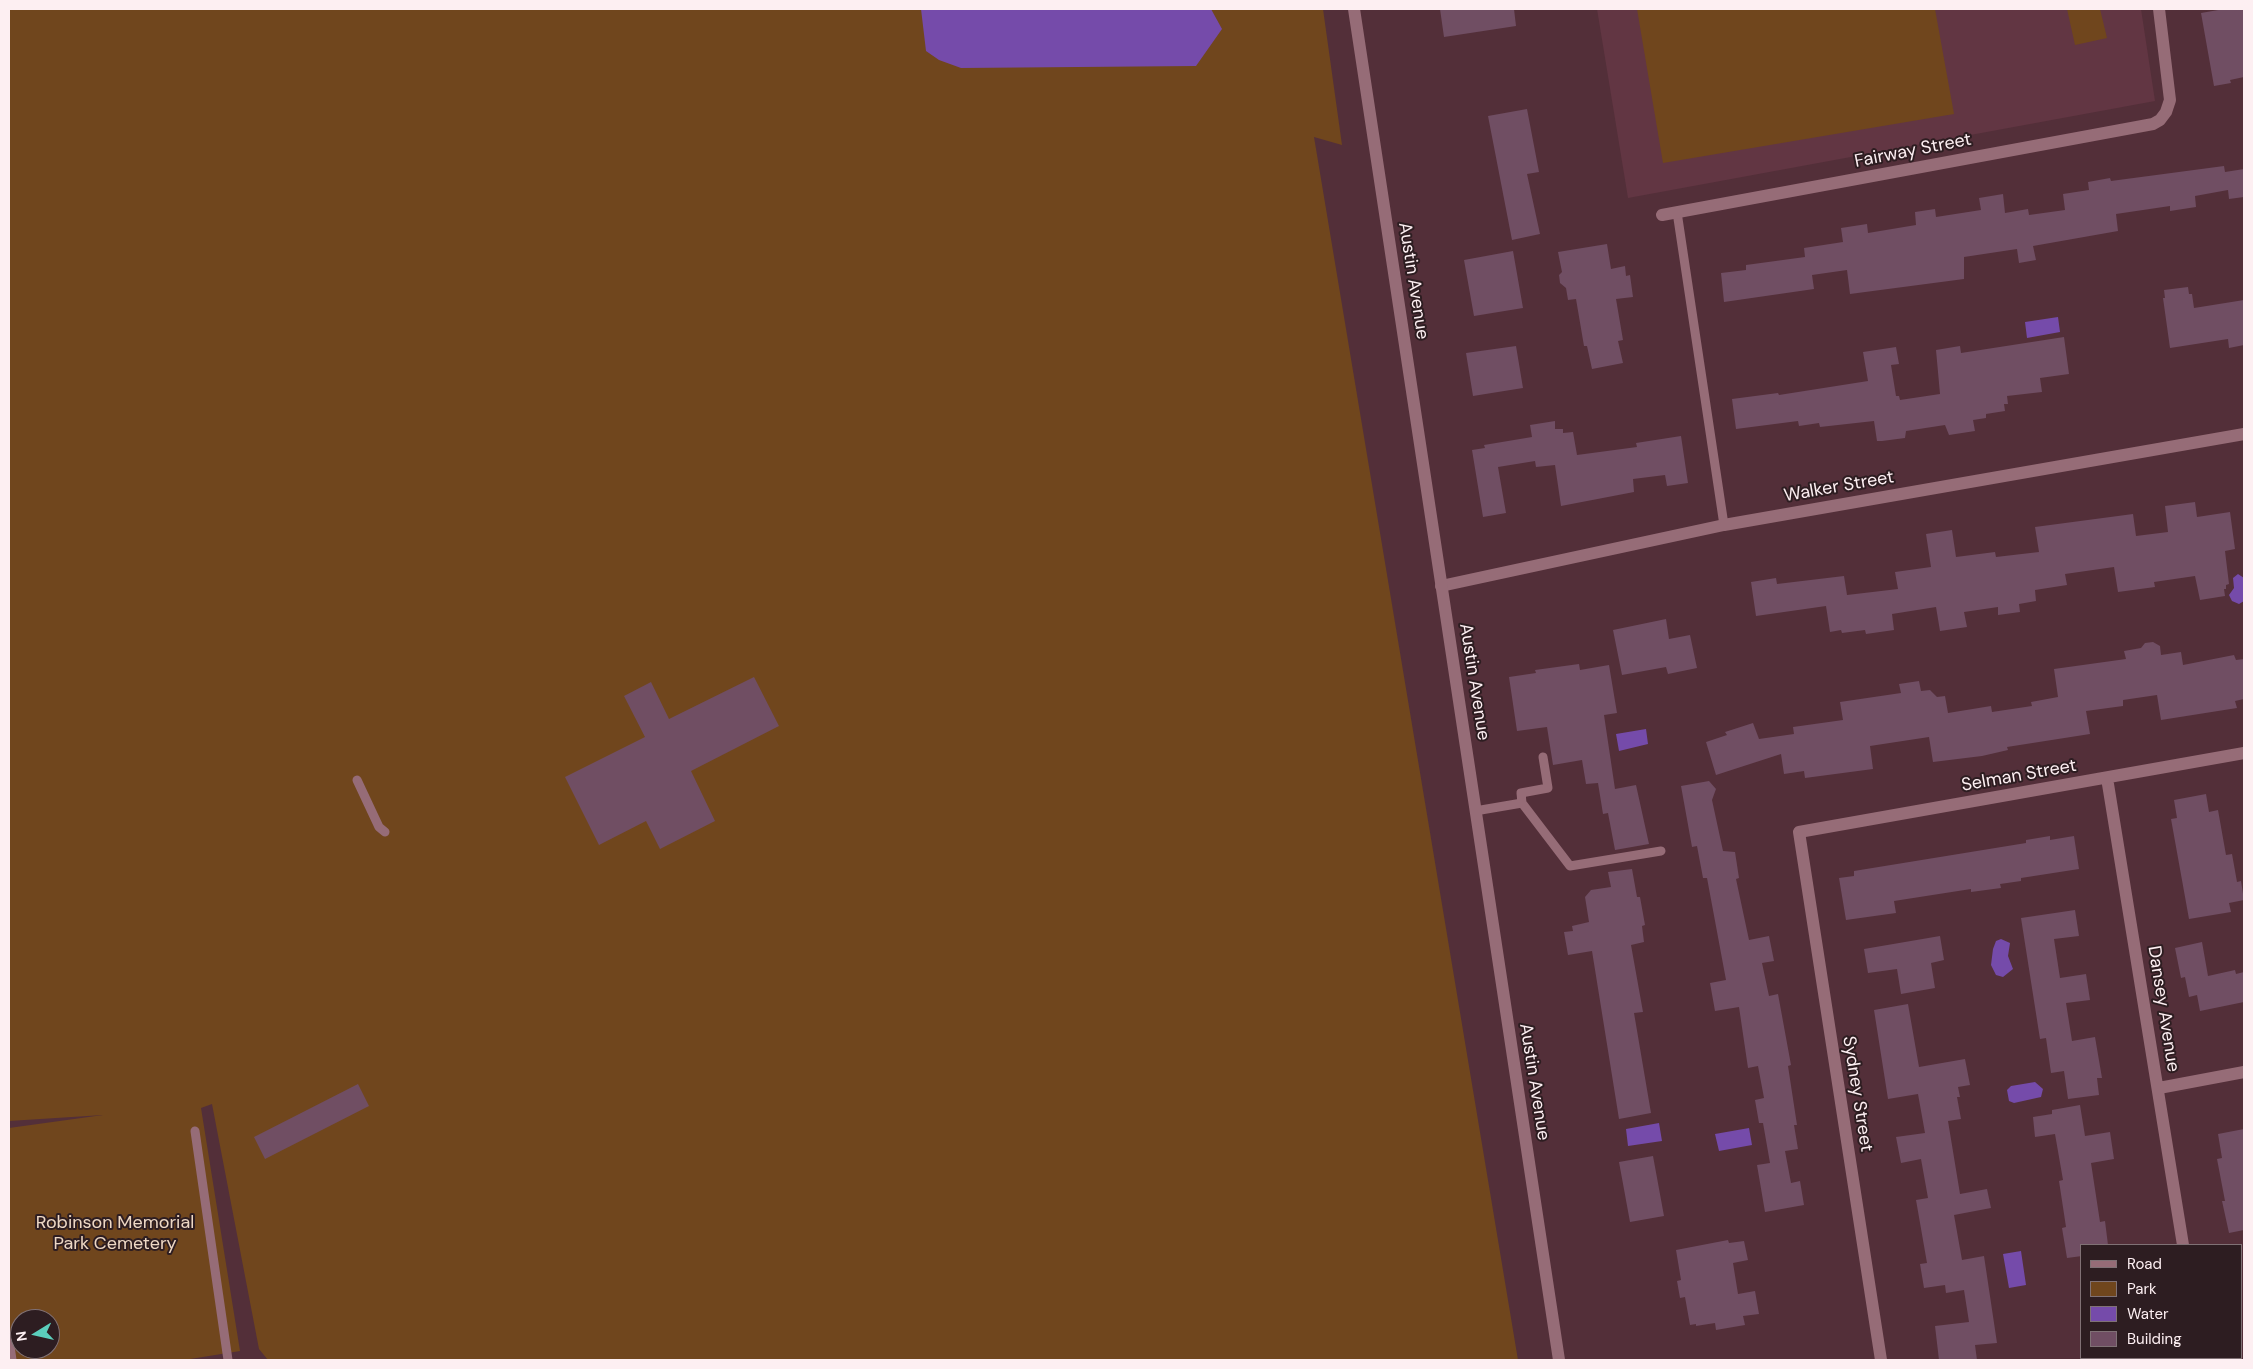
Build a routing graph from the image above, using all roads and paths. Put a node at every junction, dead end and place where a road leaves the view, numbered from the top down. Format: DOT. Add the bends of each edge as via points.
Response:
graph roads {
  1 [pos="1354,9"];
  2 [pos="2158,9"];
  3 [pos="1677,212"];
  4 [pos="1662,215"];
  5 [pos="2244,434"];
  6 [pos="1724,525"];
  7 [pos="1441,586"];
  8 [pos="2244,753"];
  9 [pos="1543,756"];
  10 [pos="2107,778"];
  11 [pos="357,780"];
  12 [pos="1522,804"];
  13 [pos="1475,811"];
  14 [pos="386,832"];
  15 [pos="1799,832"];
  16 [pos="1661,851"];
  17 [pos="2244,1072"];
  18 [pos="2159,1088"];
  19 [pos="195,1131"];
  20 [pos="2183,1244"];
  21 [pos="9,1339"];
  22 [pos="12,1360"];
  23 [pos="228,1360"];
  24 [pos="1559,1360"];
  25 [pos="1881,1360"];
  1 -- 7 [label="street, Austin Avenue"];
  2 -- 3 [label="street, Fairway Street" via="2170,100 2166,112 2153,124"];
  3 -- 4 [label="street, Fairway Street"];
  3 -- 6 [label="lane"];
  5 -- 6 [label="street, Walker Street"];
  6 -- 7 [label="street, Walker Street"];
  7 -- 13 [label="street, Austin Avenue"];
  8 -- 10 [label="street, Selman Street"];
  9 -- 12 [label="lane" via="1548,788 1521,793"];
  10 -- 15 [label="street, Selman Street"];
  10 -- 18 [label="street, Dansey Avenue"];
  11 -- 14 [label="lane" via="379,827"];
  12 -- 13 [label="lane"];
  12 -- 16 [label="lane" via="1570,866"];
  13 -- 24 [label="street, Austin Avenue"];
  15 -- 25 [label="street, Sydney Street"];
  17 -- 18 [label="street"];
  18 -- 20 [label="street, Dansey Avenue"];
  19 -- 23 [label="lane"];
  21 -- 22 [label="lane"];
}
